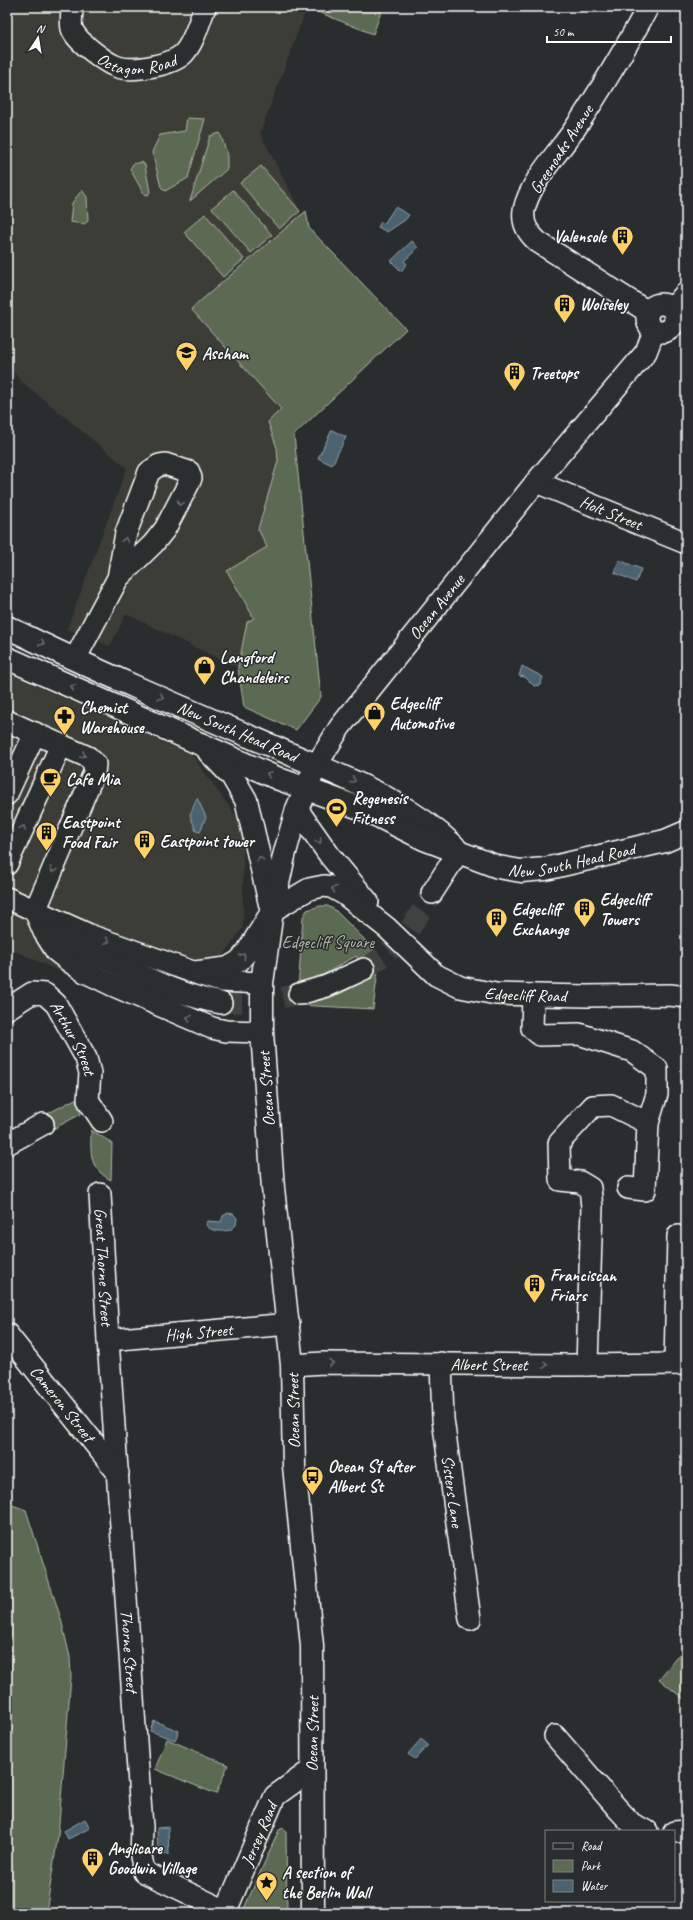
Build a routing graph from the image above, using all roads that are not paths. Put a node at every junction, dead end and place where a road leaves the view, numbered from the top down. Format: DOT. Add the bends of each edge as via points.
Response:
graph roads {
  1 [pos="72,7"];
  2 [pos="205,7"];
  3 [pos="648,7"];
  4 [pos="686,293"];
  5 [pos="651,321"];
  6 [pos="536,482"];
  7 [pos="686,544"];
  8 [pos="118,578"];
  9 [pos="7,627"];
  10 [pos="7,658"];
  11 [pos="75,659"];
  12 [pos="8,723"];
  13 [pos="35,733"];
  14 [pos="200,743"];
  15 [pos="61,745"];
  16 [pos="316,766"];
  17 [pos="7,794"];
  18 [pos="301,799"];
  19 [pos="686,832"];
  20 [pos="459,851"];
  21 [pos="7,864"];
  22 [pos="432,893"];
  23 [pos="7,898"];
  24 [pos="35,911"];
  25 [pos="272,911"];
  26 [pos="387,928"];
  27 [pos="364,969"];
  28 [pos="194,972"];
  29 [pos="262,983"];
  30 [pos="300,994"];
  31 [pos="533,995"];
  32 [pos="686,996"];
  33 [pos="221,1003"];
  34 [pos="8,1008"];
  35 [pos="262,1032"];
  36 [pos="102,1121"];
  37 [pos="648,1123"];
  38 [pos="44,1124"];
  39 [pos="7,1144"];
  40 [pos="628,1188"];
  41 [pos="100,1194"];
  42 [pos="678,1236"];
  43 [pos="289,1324"];
  44 [pos="7,1334"];
  45 [pos="108,1340"];
  46 [pos="440,1363"];
  47 [pos="680,1364"];
  48 [pos="292,1365"];
  49 [pos="587,1365"];
  50 [pos="118,1472"];
  51 [pos="470,1619"];
  52 [pos="555,1736"];
  53 [pos="311,1770"];
  54 [pos="645,1830"];
  55 [pos="686,1831"];
  56 [pos="675,1832"];
  57 [pos="225,1912"];
  58 [pos="313,1913"];
  1 -- 2 [label="street, Octagon Road" via="72,31 88,49 118,67 142,68 182,55 189,46"];
  3 -- 5 [label="street, Greenoaks Avenue" via="618,61 534,185 524,218 529,233 538,242"];
  4 -- 5 [label="street" via="672,309 664,304 655,306"];
  5 -- 6 [label="street, Ocean Avenue" via="646,352"];
  6 -- 7 [label="street, Holt Street"];
  6 -- 16 [label="street, Ocean Avenue" via="340,727"];
  8 -- 8 [label="street, one-way" via="126,533 149,472 165,464 189,472 189,483 165,529"];
  8 -- 11 [label="street"];
  9 -- 11 [label="main road, New South Head Road, one-way"];
  14 -- 10 [label="main road, New South Head Road, one-way"];
  11 -- 16 [label="main road, New South Head Road, one-way"];
  12 -- 13 [label="street"];
  13 -- 15 [label="street"];
  13 -- 17 [label="street"];
  18 -- 14 [label="main road, New South Head Road, one-way"];
  25 -- 14 [label="main road, one-way" via="244,797 232,776"];
  21 -- 15 [label="street, one-way"];
  15 -- 24 [label="street, one-way" via="92,760 96,768"];
  16 -- 18 [label="main road, Ocean Avenue"];
  16 -- 20 [label="main road, New South Head Road, one-way" via="382,794 435,828"];
  18 -- 20 [label="main road, New South Head Road" via="368,811 424,839"];
  18 -- 25 [label="main road, Ocean Avenue" via="287,842"];
  18 -- 26 [label="street, Edgecliff Road, one-way" via="330,856"];
  19 -- 20 [label="main road, New South Head Road" via="657,843 568,865 534,870 509,870"];
  20 -- 22 [label="street"];
  23 -- 24 [label="street"];
  24 -- 28 [label="street, one-way" via="92,936"];
  24 -- 33 [label="street" via="65,938 81,947 163,986"];
  35 -- 24 [label="street, one-way" via="220,1030 85,972 56,950 44,932"];
  26 -- 25 [label="street, Edgecliff Road, one-way" via="344,894 331,887 309,889"];
  28 -- 25 [label="street, one-way" via="227,968 239,962"];
  25 -- 29 [label="main road, Ocean Street"];
  26 -- 31 [label="street, Edgecliff Road" via="425,967 450,984 496,994"];
  27 -- 30 [label="street" via="327,986"];
  28 -- 29 [label="street" via="220,980"];
  29 -- 35 [label="main road, Ocean Street"];
  31 -- 32 [label="street, Edgecliff Road"];
  31 -- 37 [label="street" via="532,1028 540,1035 579,1034 632,1051 657,1069 657,1094"];
  34 -- 36 [label="street, Arthur Street" via="32,993 45,994 56,1004 86,1058 90,1073 88,1100"];
  35 -- 43 [label="main road, Ocean Street" via="273,1188"];
  37 -- 40 [label="street" via="645,1190"];
  37 -- 49 [label="street" via="611,1105 593,1106 558,1143 560,1180 580,1182 590,1188 592,1208"];
  38 -- 39 [label="street"];
  41 -- 45 [label="street, Great Thorne Street"];
  42 -- 47 [label="street"];
  43 -- 45 [label="street, High Street"];
  43 -- 48 [label="main road, Ocean Street"];
  44 -- 50 [label="street, Cameron Street"];
  45 -- 50 [label="street, Thorne Street"];
  48 -- 46 [label="street, Albert Street, one-way"];
  46 -- 49 [label="street, Albert Street, one-way"];
  46 -- 51 [label="street, Sisters Lane" via="443,1419"];
  47 -- 49 [label="street, Albert Street"];
  48 -- 53 [label="main road, Ocean Street" via="294,1466 312,1646"];
  50 -- 57 [label="street, Thorne Street" via="144,1872"];
  52 -- 54 [label="street" via="632,1824"];
  53 -- 57 [label="street, Jersey Road" via="275,1796"];
  53 -- 58 [label="main road, Ocean Street"];
  55 -- 56 [label="street"];
}
